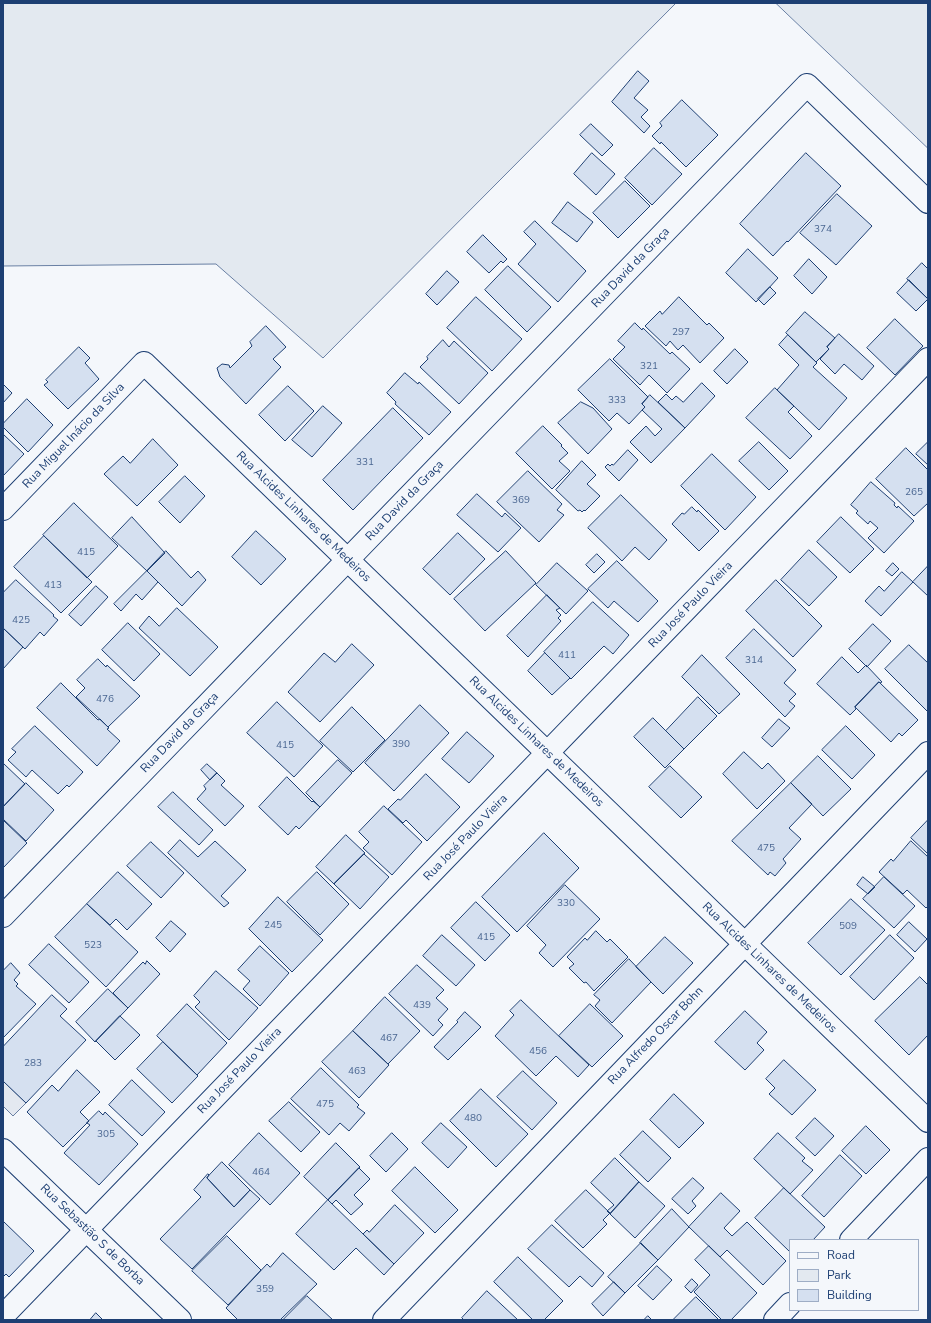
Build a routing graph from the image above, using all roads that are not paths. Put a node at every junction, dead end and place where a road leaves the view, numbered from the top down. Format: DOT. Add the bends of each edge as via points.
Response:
graph roads {
  1 [pos="928,202"];
  2 [pos="928,359"];
  3 [pos="144,363"];
  4 [pos="3,509"];
  5 [pos="347,560"];
  6 [pos="547,753"];
  7 [pos="928,753"];
  8 [pos="3,916"];
  9 [pos="745,944"];
  10 [pos="928,1121"];
  11 [pos="3,1150"];
  12 [pos="928,1160"];
  13 [pos="86,1230"];
  14 [pos="852,1239"];
  15 [pos="789,1305"];
  16 [pos="3,1316"];
  17 [pos="180,1320"];
  18 [pos="384,1320"];
  19 [pos="775,1320"];
  1 -- 5 [label="street, Rua David da Graça" via="807,85"];
  2 -- 6 [label="street, Rua José Paulo Vieira"];
  3 -- 4 [label="street, Rua Miguel Inácio da Silva"];
  3 -- 5 [label="street, Rua Alcides Linhares de Medeiros"];
  5 -- 6 [label="street, Rua Alcides Linhares de Medeiros"];
  5 -- 8 [label="street, Rua David da Graça"];
  6 -- 9 [label="street, Rua Alcides Linhares de Medeiros"];
  6 -- 13 [label="street, Rua José Paulo Vieira"];
  7 -- 9 [label="street, Rua Alfredo Oscar Bohn"];
  9 -- 10 [label="street, Rua Alcides Linhares de Medeiros"];
  9 -- 18 [label="street, Rua Alfredo Oscar Bohn"];
  11 -- 13 [label="street, Rua Sebastião S de Borba"];
  12 -- 14 [label="street"];
  13 -- 16 [label="street, Rua José Paulo Vieira"];
  13 -- 17 [label="street, Rua Sebastião S de Borba"];
  15 -- 19 [label="street"];
}
